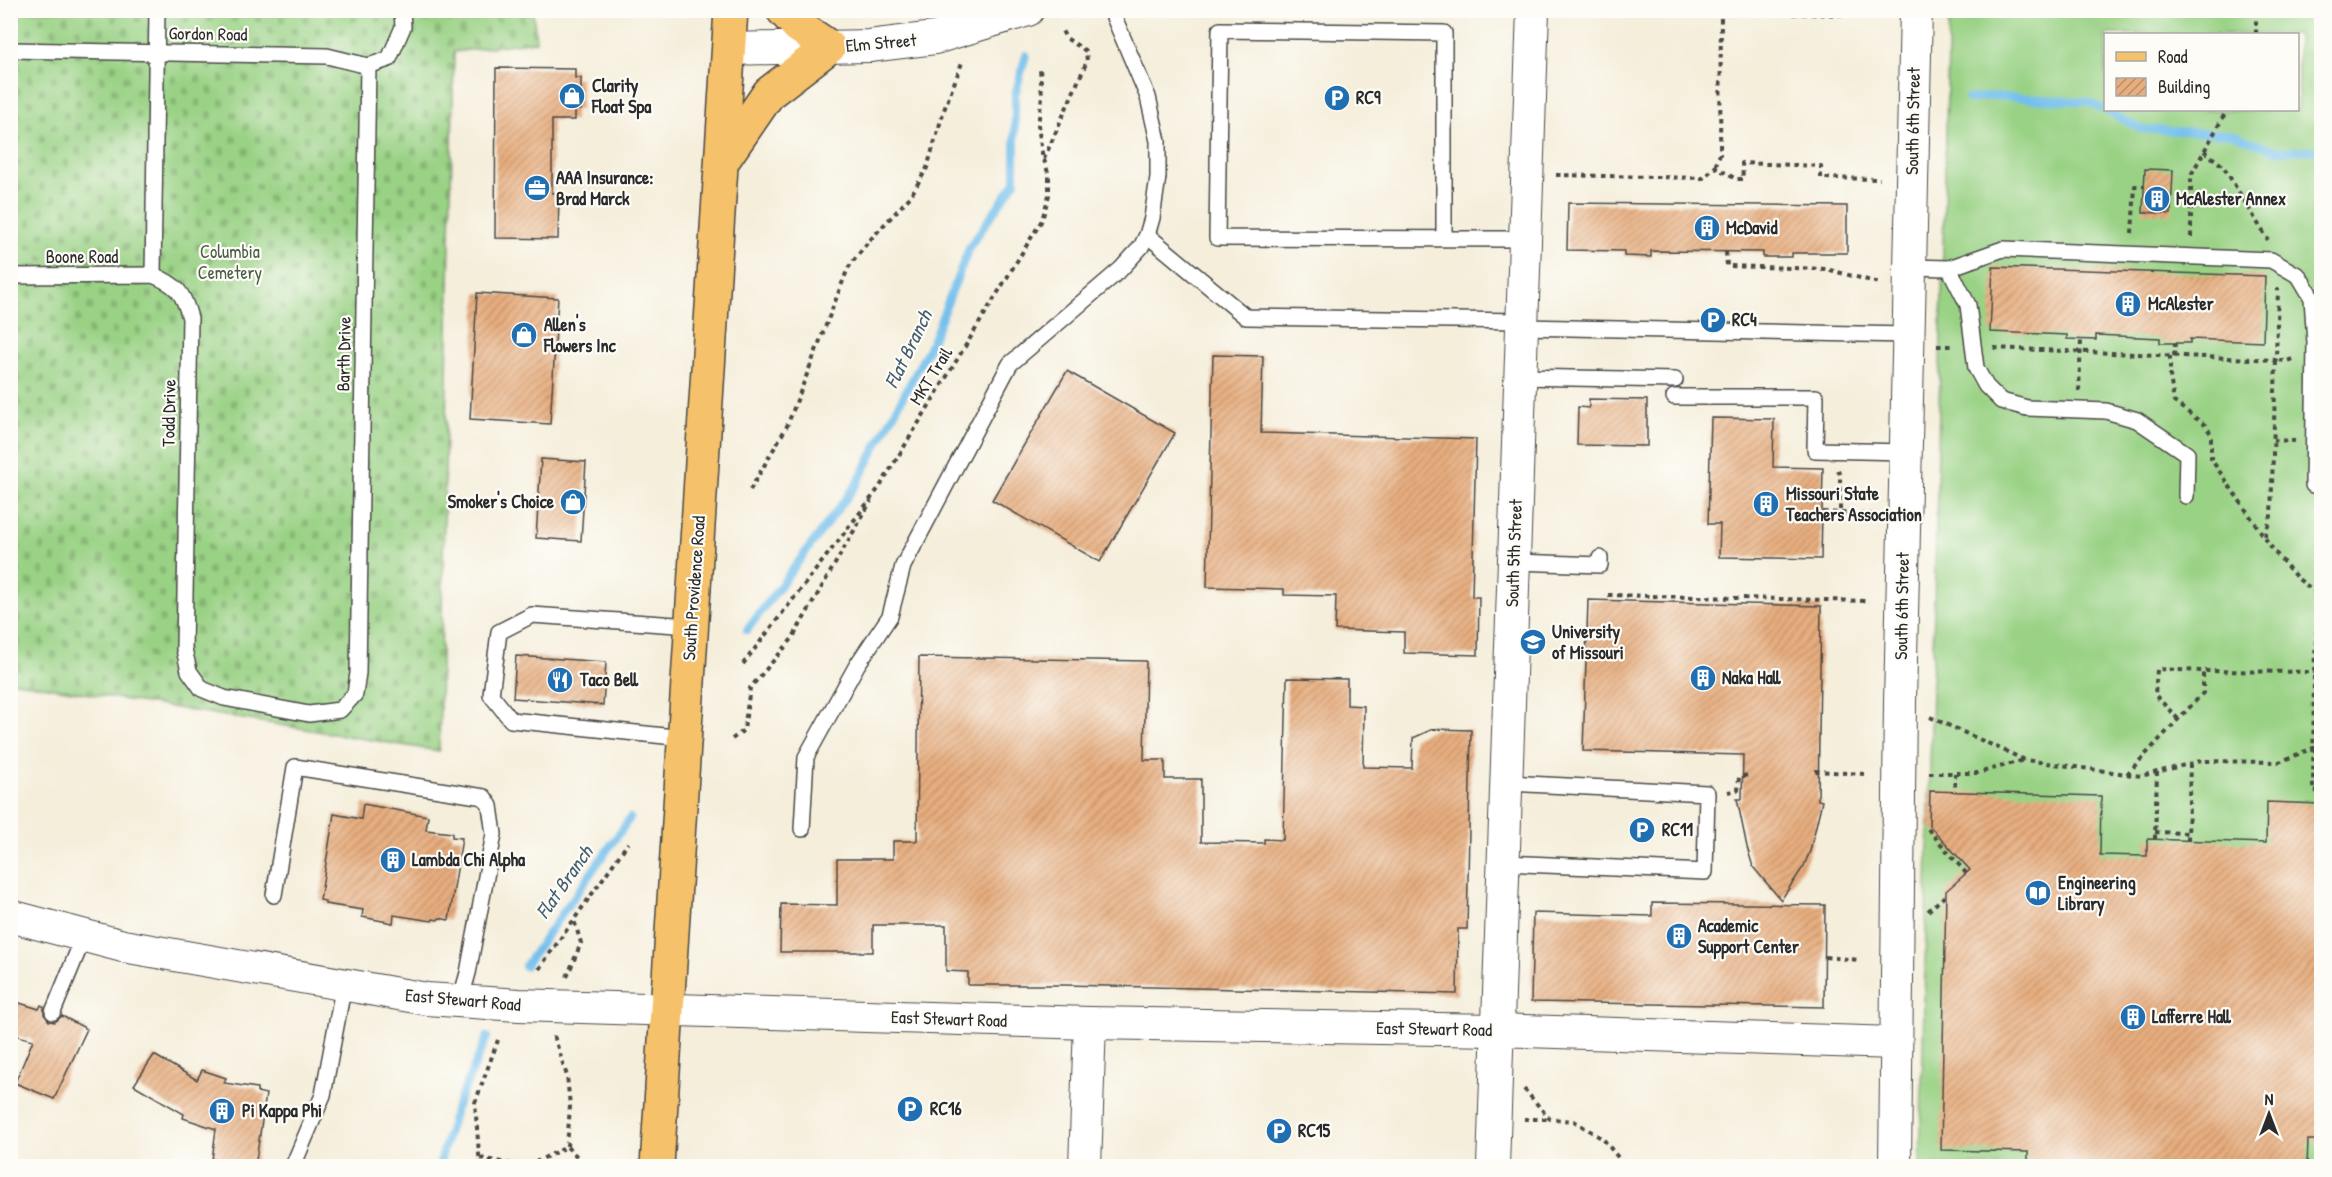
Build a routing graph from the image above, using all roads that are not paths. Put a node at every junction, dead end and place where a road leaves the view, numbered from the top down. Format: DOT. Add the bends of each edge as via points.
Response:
graph roads {
  1 [pos="157,10"];
  2 [pos="402,10"];
  3 [pos="731,10"];
  4 [pos="783,10"];
  5 [pos="1111,10"];
  6 [pos="1533,10"];
  7 [pos="1916,10"];
  8 [pos="1011,13"];
  9 [pos="830,47"];
  10 [pos="729,49"];
  11 [pos="10,50"];
  12 [pos="157,53"];
  13 [pos="368,66"];
  14 [pos="722,161"];
  15 [pos="1147,235"];
  16 [pos="1444,239"];
  17 [pos="1525,239"];
  18 [pos="1910,267"];
  19 [pos="1949,268"];
  20 [pos="153,275"];
  21 [pos="10,276"];
  22 [pos="1522,324"];
  23 [pos="1908,335"];
  24 [pos="1520,377"];
  25 [pos="1675,380"];
  26 [pos="1674,397"];
  27 [pos="1906,452"];
  28 [pos="2322,486"];
  29 [pos="2186,496"];
  30 [pos="1600,558"];
  31 [pos="1514,562"];
  32 [pos="691,626"];
  33 [pos="340,710"];
  34 [pos="684,738"];
  35 [pos="1506,783"];
  36 [pos="802,829"];
  37 [pos="1503,863"];
  38 [pos="274,895"];
  39 [pos="10,916"];
  40 [pos="84,936"];
  41 [pos="344,984"];
  42 [pos="460,1001"];
  43 [pos="666,1010"];
  44 [pos="53,1012"];
  45 [pos="1090,1023"];
  46 [pos="1497,1030"];
  47 [pos="1895,1043"];
  48 [pos="1908,1166"];
  49 [pos="293,1167"];
  50 [pos="657,1167"];
  51 [pos="1085,1167"];
  52 [pos="1493,1167"];
  1 -- 12 [label="lane"];
  2 -- 13 [label="lane" via="403,27 389,58"];
  3 -- 10 [label="main road, South Providence Road"];
  4 -- 9 [label="main road" via="798,26"];
  5 -- 15 [label="lane" via="1148,97 1158,141 1158,177"];
  6 -- 17 [label="street, South 5th Street"];
  7 -- 18 [label="street, South 6th Street"];
  8 -- 9 [label="street, Elm Street" via="935,38"];
  9 -- 10 [label="street, Elm Street"];
  9 -- 14 [label="main road" via="769,93"];
  10 -- 14 [label="main road, South Providence Road"];
  11 -- 12 [label="lane, Gordon Road"];
  12 -- 13 [label="lane, Gordon Road" via="327,56"];
  12 -- 20 [label="lane"];
  13 -- 33 [label="lane, Barth Drive" via="358,673 355,694"];
  14 -- 32 [label="main road, South Providence Road"];
  15 -- 22 [label="lane" via="1246,317"];
  15 -- 36 [label="lane" via="1120,269 1010,364 903,566 890,616 857,665 806,757"];
  16 -- 16 [label="lane" via="1217,238 1220,30 1444,33"];
  16 -- 17 [label="lane"];
  17 -- 22 [label="street, South 5th Street"];
  18 -- 19 [label="lane"];
  18 -- 23 [label="street, South 6th Street"];
  19 -- 28 [label="lane" via="2003,249 2271,260 2299,276 2312,298 2313,485"];
  19 -- 29 [label="lane" via="1968,305 1976,368 2001,401 2027,408 2106,411 2137,420 2187,454"];
  20 -- 21 [label="lane, Boone Road"];
  20 -- 33 [label="lane, Todd Drive" via="171,282 184,298 190,318 184,649 189,671 202,689 224,698 309,714"];
  22 -- 23 [label="lane"];
  22 -- 24 [label="street, South 5th Street"];
  23 -- 27 [label="street, South 6th Street"];
  24 -- 25 [label="lane"];
  24 -- 31 [label="street, South 5th Street"];
  26 -- 27 [label="lane" via="1816,397 1815,450"];
  27 -- 47 [label="street, South 6th Street"];
  30 -- 31 [label="lane" via="1600,565"];
  31 -- 35 [label="street, South 5th Street"];
  32 -- 34 [label="main road, South Providence Road"];
  32 -- 34 [label="lane" via="532,615 499,632 491,695 511,720"];
  34 -- 43 [label="main road, South Providence Road"];
  35 -- 37 [label="street, South 5th Street"];
  35 -- 37 [label="lane" via="1707,793 1705,872"];
  37 -- 46 [label="street, South 5th Street"];
  38 -- 42 [label="lane" via="295,767 484,797 490,806 494,834"];
  39 -- 40 [label="street, East Stewart Road"];
  40 -- 41 [label="street, East Stewart Road"];
  40 -- 44 [label="lane"];
  41 -- 42 [label="street, East Stewart Road"];
  41 -- 49 [label="lane" via="323,1095"];
  42 -- 43 [label="street, East Stewart Road"];
  43 -- 45 [label="street, East Stewart Road"];
  43 -- 50 [label="main road, South Providence Road"];
  45 -- 46 [label="street, East Stewart Road"];
  45 -- 51 [label="street"];
  46 -- 47 [label="street, East Stewart Road"];
  46 -- 52 [label="street, South 5th Street"];
  47 -- 48 [label="street, South 6th Street"];
}
